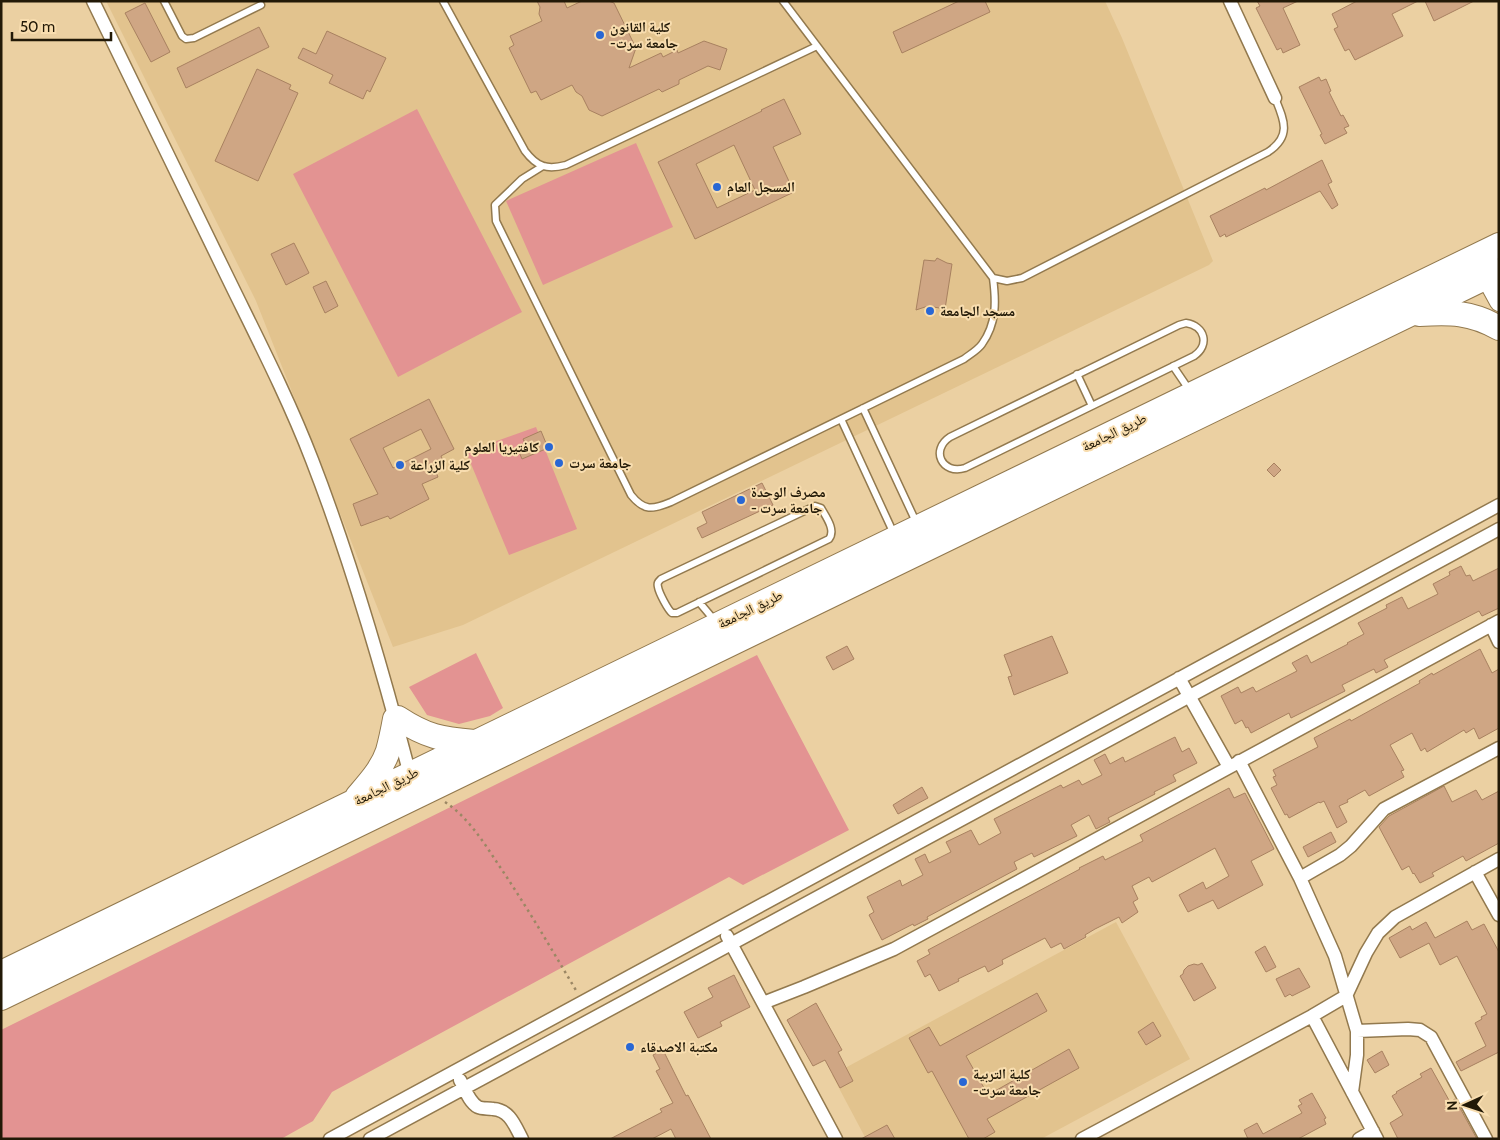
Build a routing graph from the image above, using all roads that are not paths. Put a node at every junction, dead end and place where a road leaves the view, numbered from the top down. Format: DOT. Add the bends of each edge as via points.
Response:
graph roads {
  1 [pos="93,1"];
  2 [pos="164,1"];
  3 [pos="444,1"];
  4 [pos="783,1"];
  5 [pos="1230,1"];
  6 [pos="261,5"];
  7 [pos="817,46"];
  8 [pos="1274,98"];
  9 [pos="543,166"];
  10 [pos="1491,261"];
  11 [pos="993,278"];
  12 [pos="1499,302"];
  13 [pos="1410,314"];
  14 [pos="1499,328"];
  15 [pos="1173,366"];
  16 [pos="1077,374"];
  17 [pos="1192,394"];
  18 [pos="1092,406"];
  19 [pos="863,408"];
  20 [pos="841,419"];
  21 [pos="1499,505"];
  22 [pos="918,527"];
  23 [pos="1499,529"];
  24 [pos="896,538"];
  25 [pos="699,602"];
  26 [pos="1495,623"];
  27 [pos="718,624"];
  28 [pos="1499,642"];
  29 [pos="1179,678"];
  30 [pos="1189,696"];
  31 [pos="395,714"];
  32 [pos="474,742"];
  33 [pos="1499,748"];
  34 [pos="1234,764"];
  35 [pos="415,772"];
  36 [pos="422,794"];
  37 [pos="352,802"];
  38 [pos="1499,859"];
  39 [pos="1475,872"];
  40 [pos="1300,878"];
  41 [pos="1499,915"];
  42 [pos="722,926"];
  43 [pos="731,943"];
  44 [pos="1,973"];
  45 [pos="1346,996"];
  46 [pos="1,998"];
  47 [pos="763,1003"];
  48 [pos="1312,1016"];
  49 [pos="1357,1030"];
  50 [pos="455,1071"];
  51 [pos="464,1088"];
  52 [pos="1352,1092"];
  53 [pos="1375,1135"];
  54 [pos="330,1139"];
  55 [pos="370,1139"];
  56 [pos="522,1139"];
  57 [pos="836,1139"];
  58 [pos="1082,1139"];
  59 [pos="1360,1139"];
  60 [pos="1486,1139"];
  1 -- 31 [label="street" via="304,441 333,519"];
  2 -- 6 [label="lane" via="186,40"];
  3 -- 9 [label="lane" via="526,151 533,161"];
  4 -- 7 [label="lane"];
  5 -- 8 [label="street"];
  7 -- 9 [label="lane" via="566,165"];
  7 -- 11 [label="lane"];
  8 -- 11 [label="lane" via="1284,124 1284,133 1275,148 1022,278 1007,281"];
  9 -- 20 [label="lane" via="522,179 495,205 496,221 638,504 649,508 670,502"];
  10 -- 12 [label="street"];
  10 -- 13 [label="highway, طريق الجامعة"];
  10 -- 17 [label="highway, طريق الجامعة"];
  11 -- 19 [label="lane" via="994,316 982,344 964,359"];
  13 -- 14 [label="highway" via="1456,313 1485,320"];
  13 -- 36 [label="highway, طريق الجامعة"];
  15 -- 16 [label="lane" via="1200,352 1203,346 1202,333 1193,324 1179,325"];
  15 -- 17 [label="lane"];
  15 -- 18 [label="lane"];
  16 -- 18 [label="lane"];
  16 -- 18 [label="lane" via="950,437 941,447 942,461 952,469 965,468"];
  17 -- 22 [label="highway, طريق الجامعة"];
  19 -- 20 [label="lane"];
  19 -- 22 [label="lane"];
  20 -- 24 [label="lane"];
  21 -- 29 [label="street"];
  22 -- 24 [label="highway, طريق الجامعة"];
  23 -- 30 [label="street"];
  24 -- 27 [label="highway, طريق الجامعة"];
  25 -- 25 [label="lane" via="670,613 658,583 815,506 821,508 832,530 829,539"];
  25 -- 27 [label="lane"];
  26 -- 28 [label="street"];
  26 -- 34 [label="street"];
  27 -- 32 [label="highway, طريق الجامعة"];
  29 -- 30 [label="street"];
  29 -- 42 [label="street"];
  30 -- 34 [label="street"];
  30 -- 43 [label="street"];
  31 -- 32 [label="highway" via="416,730 432,736"];
  31 -- 35 [label="street"];
  31 -- 37 [label="highway" via="388,752 382,765"];
  32 -- 35 [label="highway, طريق الجامعة"];
  33 -- 40 [label="street" via="1384,809 1351,846"];
  34 -- 40 [label="street"];
  34 -- 47 [label="street" via="894,948"];
  35 -- 36 [label="street"];
  35 -- 37 [label="highway, طريق الجامعة"];
  36 -- 46 [label="highway, طريق الجامعة"];
  37 -- 44 [label="highway, طريق الجامعة"];
  38 -- 39 [label="street"];
  39 -- 41 [label="street"];
  39 -- 45 [label="street" via="1395,917 1378,934 1366,953"];
  40 -- 45 [label="street" via="1335,956"];
  42 -- 43 [label="street"];
  42 -- 50 [label="street"];
  43 -- 47 [label="street"];
  43 -- 51 [label="street"];
  45 -- 48 [label="street"];
  45 -- 49 [label="street"];
  47 -- 57 [label="street"];
  48 -- 52 [label="street"];
  48 -- 58 [label="street"];
  49 -- 52 [label="street"];
  49 -- 60 [label="street" via="1420,1030 1431,1037"];
  50 -- 51 [label="street"];
  50 -- 54 [label="street"];
  51 -- 55 [label="street"];
  51 -- 56 [label="street" via="476,1106 496,1109 510,1117"];
  52 -- 53 [label="street"];
  53 -- 59 [label="street"];
}
